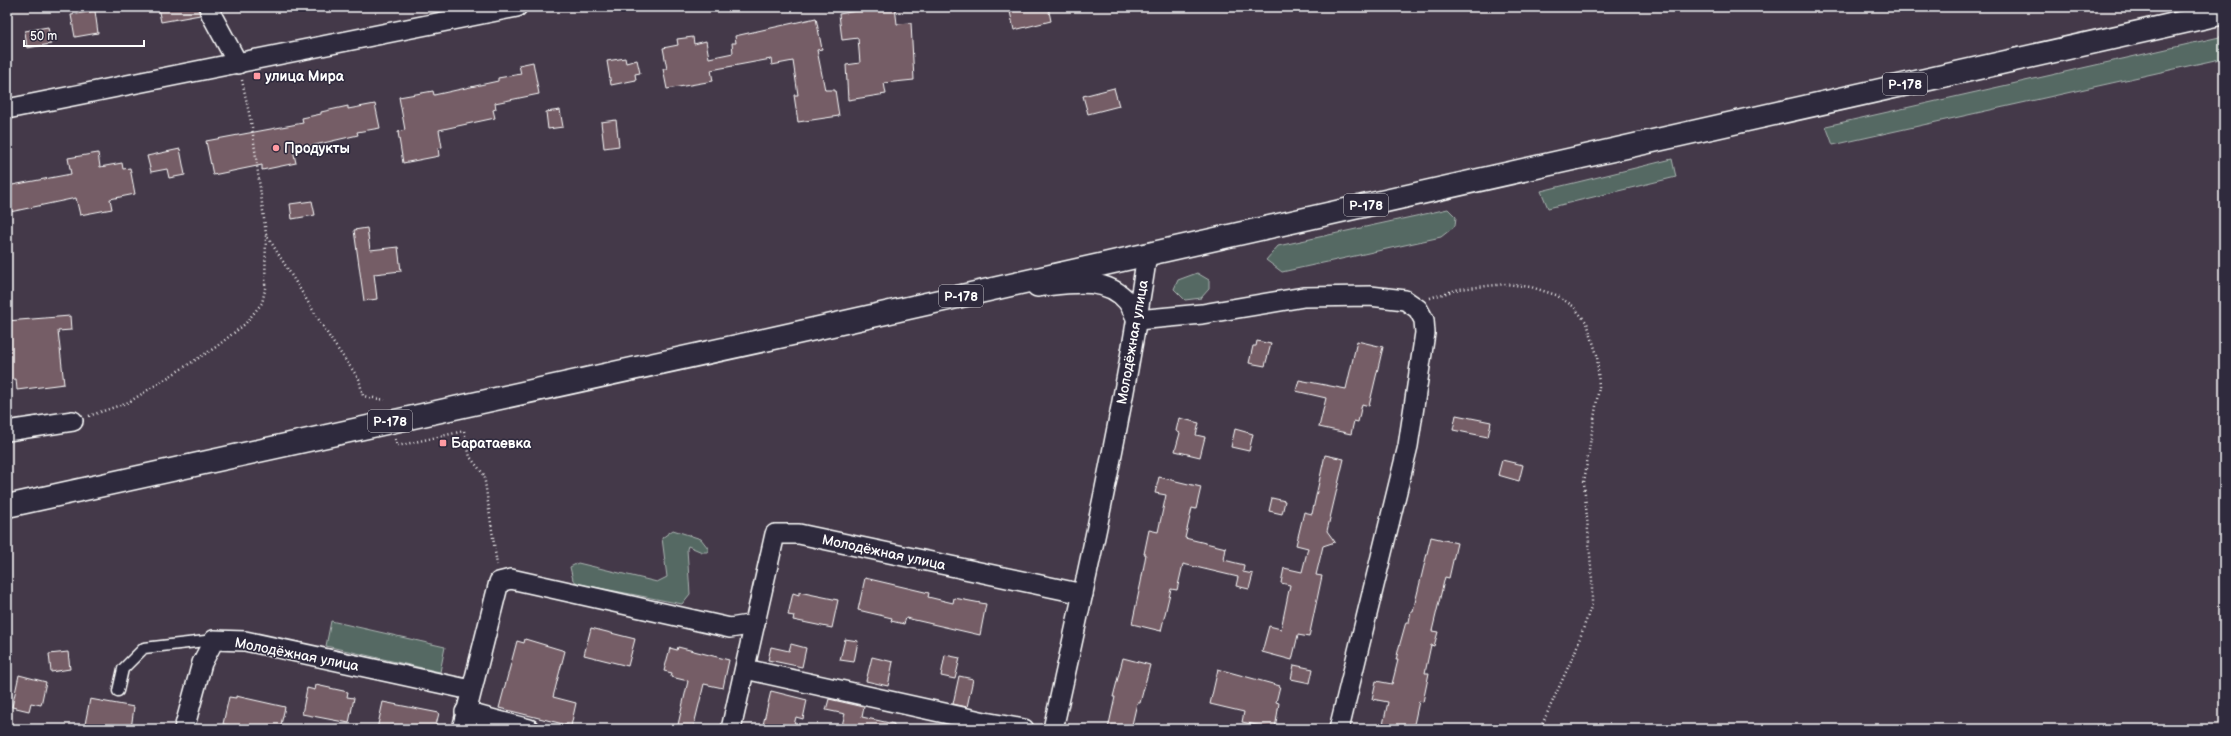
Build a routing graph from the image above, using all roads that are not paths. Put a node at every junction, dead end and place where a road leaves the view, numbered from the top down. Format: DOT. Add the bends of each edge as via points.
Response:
graph roads {
  1 [pos="209,7"];
  2 [pos="517,7"];
  3 [pos="2224,13"];
  4 [pos="238,64"];
  5 [pos="7,109"];
  6 [pos="1147,255"];
  7 [pos="968,295"];
  8 [pos="1137,320"];
  9 [pos="73,420"];
  10 [pos="7,430"];
  11 [pos="7,506"];
  12 [pos="1083,594"];
  13 [pos="754,624"];
  14 [pos="214,640"];
  15 [pos="744,670"];
  16 [pos="471,690"];
  17 [pos="118,691"];
  18 [pos="464,721"];
  19 [pos="184,729"];
  20 [pos="529,729"];
  21 [pos="731,729"];
  22 [pos="1024,729"];
  23 [pos="1052,729"];
  24 [pos="1339,729"];
  1 -- 4 [label="street"];
  2 -- 4 [label="street"];
  3 -- 6 [label="highway, Р-178"];
  4 -- 5 [label="street"];
  6 -- 7 [label="highway, Р-178"];
  6 -- 8 [label="street, Молодёжная улица"];
  7 -- 8 [label="street" via="1080,283 1102,285 1116,291 1127,301"];
  7 -- 11 [label="highway, Р-178"];
  8 -- 12 [label="street, Молодёжная улица"];
  8 -- 24 [label="street" via="1202,314 1304,297 1370,296 1406,300 1418,309 1424,320 1425,333 1408,446"];
  9 -- 10 [label="street"];
  12 -- 13 [label="street, Молодёжная улица" via="799,534 774,534"];
  12 -- 23 [label="street, Молодёжная улица"];
  13 -- 15 [label="street, Молодёжная улица"];
  13 -- 16 [label="street" via="730,628 510,579 499,582"];
  14 -- 16 [label="street, Молодёжная улица" via="245,642"];
  14 -- 17 [label="lane" via="144,648 123,669"];
  14 -- 19 [label="street, Молодёжная улица" via="202,663"];
  15 -- 21 [label="street, Молодёжная улица"];
  15 -- 22 [label="street"];
  16 -- 18 [label="street"];
  18 -- 20 [label="street"];
}
